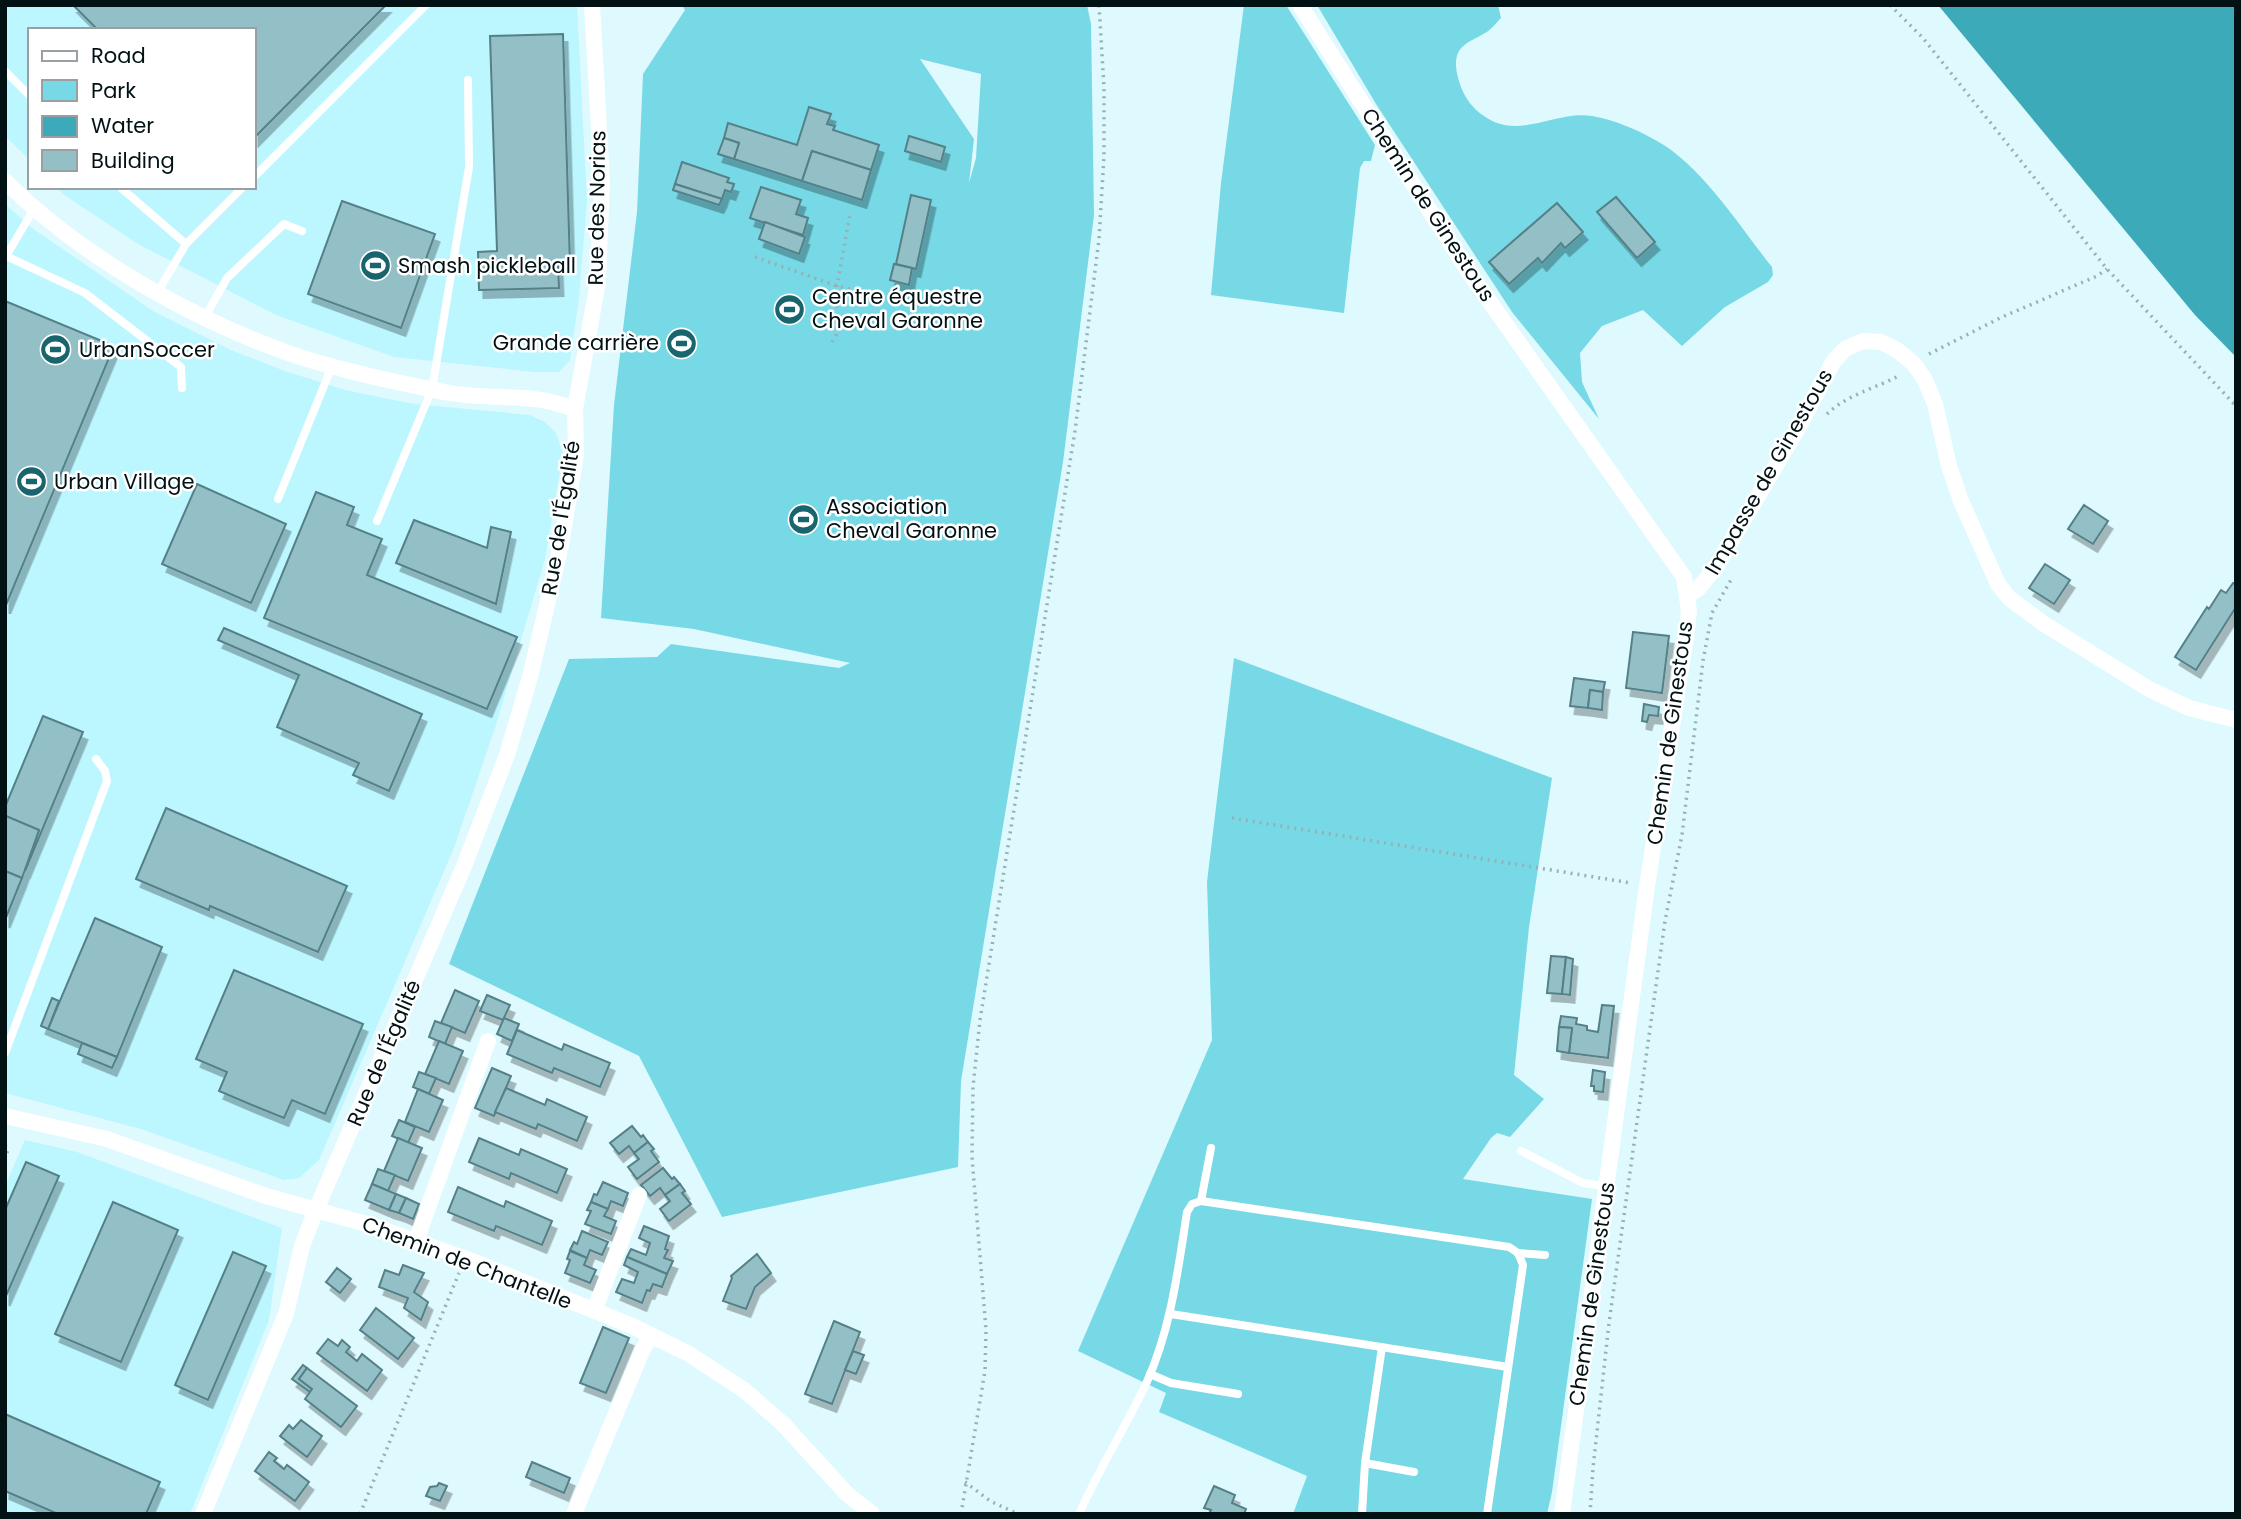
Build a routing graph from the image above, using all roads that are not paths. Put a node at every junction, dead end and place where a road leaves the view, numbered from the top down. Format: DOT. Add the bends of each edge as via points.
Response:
graph roads {
  1 [pos="426,5"];
  2 [pos="592,5"];
  3 [pos="1300,5"];
  4 [pos="5,71"];
  5 [pos="468,80"];
  6 [pos="28,94"];
  7 [pos="256,175"];
  8 [pos="5,181"];
  9 [pos="122,189"];
  10 [pos="241,189"];
  11 [pos="34,209"];
  12 [pos="302,231"];
  13 [pos="187,244"];
  14 [pos="158,293"];
  15 [pos="205,317"];
  16 [pos="332,366"];
  17 [pos="182,388"];
  18 [pos="432,389"];
  19 [pos="575,409"];
  20 [pos="278,499"];
  21 [pos="377,521"];
  22 [pos="1687,596"];
  23 [pos="2236,720"];
  24 [pos="96,759"];
  25 [pos="488,1041"];
  26 [pos="5,1053"];
  27 [pos="5,1115"];
  28 [pos="1211,1148"];
  29 [pos="1521,1151"];
  30 [pos="1606,1186"];
  31 [pos="639,1195"];
  32 [pos="1202,1201"];
  33 [pos="316,1210"];
  34 [pos="416,1241"];
  35 [pos="1518,1253"];
  36 [pos="1545,1255"];
  37 [pos="594,1311"];
  38 [pos="1171,1314"];
  39 [pos="651,1335"];
  40 [pos="1381,1348"];
  41 [pos="1508,1367"];
  42 [pos="1150,1374"];
  43 [pos="1238,1394"];
  44 [pos="1365,1464"];
  45 [pos="1415,1472"];
  46 [pos="1567,1488"];
  47 [pos="203,1514"];
  48 [pos="573,1514"];
  49 [pos="872,1514"];
  50 [pos="1079,1514"];
  51 [pos="1362,1514"];
  52 [pos="1487,1514"];
  53 [pos="1562,1514"];
  54 [pos="1570,1514"];
  1 -- 7 [label="lane"];
  2 -- 19 [label="street, Rue des Norias" via="602,181 600,244 598,282"];
  3 -- 22 [label="street, Chemin de Ginestous" via="1468,271 1684,577"];
  4 -- 6 [label="lane"];
  5 -- 18 [label="lane" via="469,167"];
  8 -- 11 [label="street"];
  9 -- 13 [label="lane"];
  10 -- 13 [label="lane"];
  11 -- 14 [label="street"];
  11 -- 17 [label="lane" via="6,256 85,293 181,367"];
  12 -- 15 [label="lane" via="284,224 227,278"];
  13 -- 14 [label="lane"];
  14 -- 15 [label="street"];
  15 -- 16 [label="street"];
  16 -- 18 [label="street"];
  16 -- 20 [label="lane"];
  18 -- 19 [label="street" via="538,399"];
  18 -- 21 [label="lane"];
  19 -- 33 [label="street, Rue de l'Égalité" via="576,455 560,550 507,755"];
  22 -- 23 [label="street, Impasse de Ginestous" via="1716,567 1833,362 1845,349 1863,341 1881,342 1914,364 1925,380 1965,512 2009,598 2149,689 2189,708"];
  22 -- 30 [label="street, Chemin de Ginestous" via="1686,636"];
  24 -- 26 [label="lane" via="107,781"];
  25 -- 34 [label="street"];
  27 -- 33 [label="street, Chemin de Chantelle" via="107,1139"];
  28 -- 32 [label="lane"];
  29 -- 30 [label="lane" via="1583,1183"];
  30 -- 46 [label="street, Chemin de Ginestous"];
  31 -- 37 [label="street"];
  32 -- 35 [label="lane" via="1509,1247"];
  32 -- 38 [label="lane" via="1187,1212"];
  33 -- 34 [label="street, Chemin de Chantelle"];
  33 -- 47 [label="street, Rue de l'Égalité" via="286,1314"];
  34 -- 37 [label="street, Chemin de Chantelle"];
  35 -- 36 [label="lane"];
  35 -- 41 [label="lane" via="1522,1265"];
  37 -- 39 [label="street, Chemin de Chantelle"];
  38 -- 40 [label="lane"];
  38 -- 42 [label="lane"];
  39 -- 48 [label="street"];
  39 -- 49 [label="street, Chemin de Chantelle" via="744,1390"];
  40 -- 41 [label="lane"];
  40 -- 44 [label="lane"];
  41 -- 52 [label="lane"];
  42 -- 43 [label="lane" via="1171,1383"];
  42 -- 50 [label="lane"];
  44 -- 45 [label="lane"];
  44 -- 51 [label="lane"];
  46 -- 53 [label="street, Chemin de Ginestous"];
  46 -- 54 [label="street, Chemin de Ginestous"];
}
